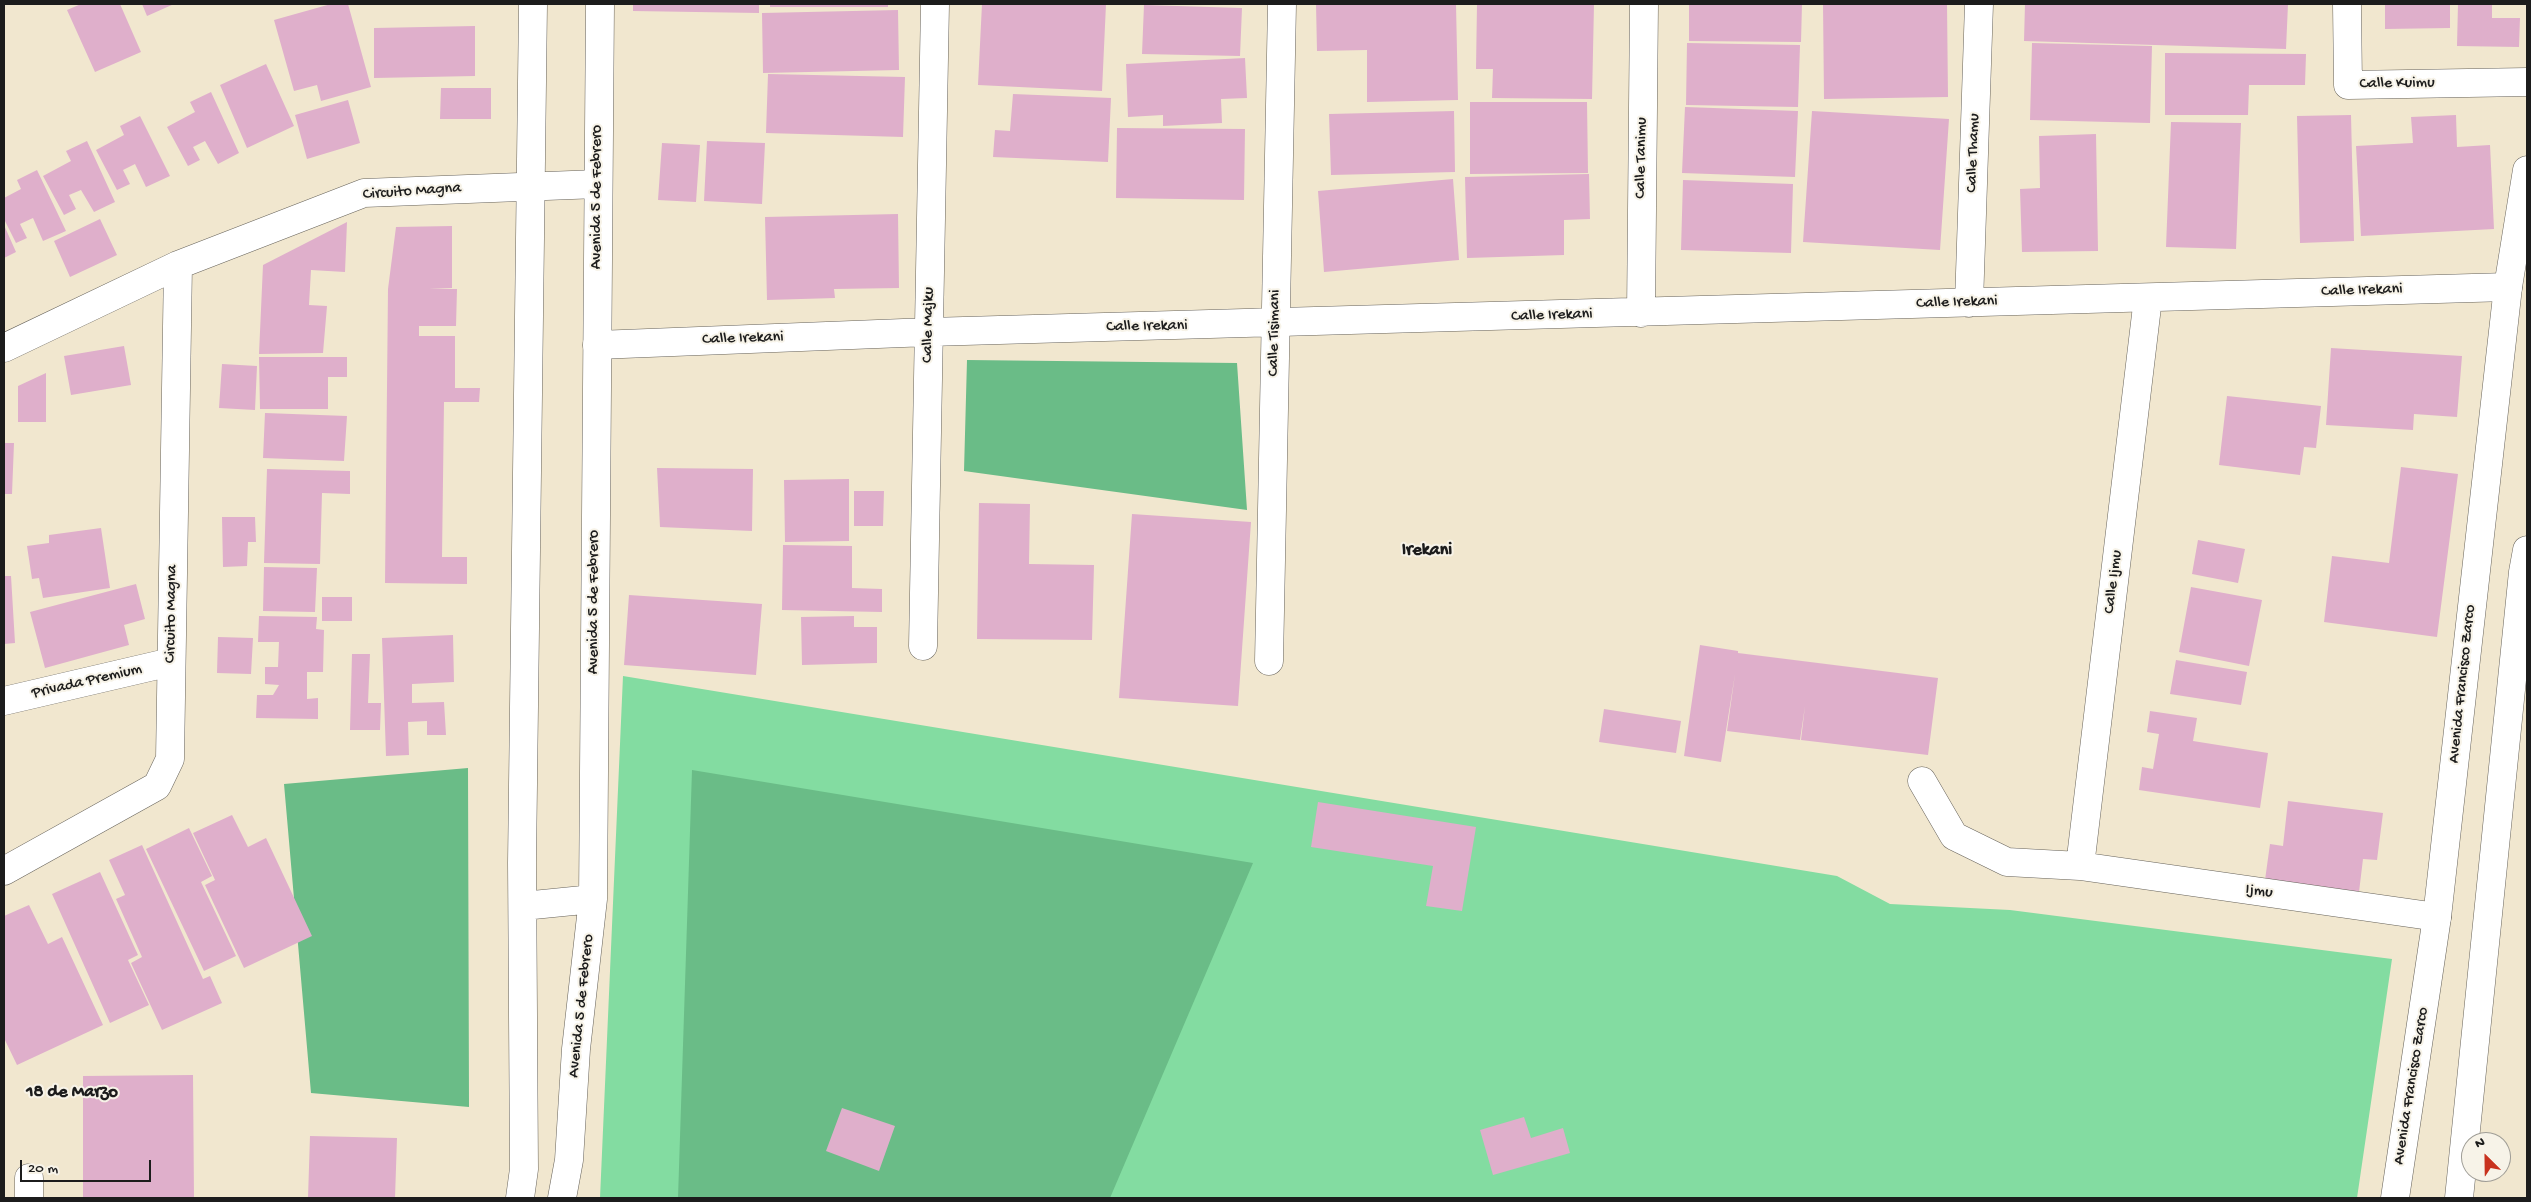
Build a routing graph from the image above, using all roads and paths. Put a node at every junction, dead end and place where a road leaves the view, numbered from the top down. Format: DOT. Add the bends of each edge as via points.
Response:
graph roads {
  1 [pos="534,4"];
  2 [pos="600,4"];
  3 [pos="935,4"];
  4 [pos="1282,4"];
  5 [pos="1644,4"];
  6 [pos="1979,4"];
  7 [pos="2347,4"];
  8 [pos="2527,82"];
  9 [pos="2527,170"];
  10 [pos="598,184"];
  11 [pos="532,185"];
  12 [pos="178,265"];
  13 [pos="2508,287"];
  14 [pos="2148,298"];
  15 [pos="1969,302"];
  16 [pos="1641,312"];
  17 [pos="1276,323"];
  18 [pos="929,332"];
  19 [pos="597,344"];
  20 [pos="4,348"];
  21 [pos="2526,565"];
  22 [pos="923,646"];
  23 [pos="1269,661"];
  24 [pos="171,662"];
  25 [pos="4,701"];
  26 [pos="1922,781"];
  27 [pos="2080,866"];
  28 [pos="4,871"];
  29 [pos="593,899"];
  30 [pos="523,906"];
  31 [pos="2437,917"];
  32 [pos="520,1198"];
  33 [pos="562,1198"];
  34 [pos="2395,1198"];
  35 [pos="2459,1198"];
  1 -- 11 [label="street"];
  2 -- 10 [label="street, Avenida 5 de Febrero"];
  3 -- 18 [label="street, Calle Majku"];
  4 -- 17 [label="street, Calle Tisimani"];
  5 -- 16 [label="street, Calle Tanimu"];
  6 -- 15 [label="street, Calle Thamu"];
  7 -- 8 [label="street, Calle Kuimu" via="2348,85"];
  9 -- 13 [label="street, Avenida Francisco Zarco"];
  10 -- 11 [label="street, Circuito Magna"];
  10 -- 19 [label="street, Avenida 5 de Febrero"];
  11 -- 12 [label="street, Circuito Magna" via="364,193"];
  11 -- 30 [label="street"];
  12 -- 20 [label="street, Circuito Magna"];
  12 -- 24 [label="street, Circuito Magna"];
  13 -- 14 [label="street, Calle Irekani"];
  13 -- 31 [label="street, Avenida Francisco Zarco"];
  14 -- 15 [label="street, Calle Irekani"];
  14 -- 27 [label="street, Calle Ijmu"];
  15 -- 16 [label="street, Calle Irekani"];
  16 -- 17 [label="street, Calle Irekani"];
  17 -- 18 [label="street, Calle Irekani"];
  17 -- 23 [label="street, Calle Tisimani"];
  18 -- 19 [label="street, Calle Irekani"];
  18 -- 22 [label="street, Calle Majku"];
  19 -- 29 [label="street, Avenida 5 de Febrero"];
  21 -- 35 [label="street"];
  24 -- 25 [label="street, Privada Premium"];
  24 -- 28 [label="street, Circuito Magna" via="170,759 157,786"];
  26 -- 27 [label="street, Ijmu" via="1954,836 2006,862"];
  27 -- 31 [label="street, Ijmu"];
  29 -- 30 [label="street"];
  29 -- 33 [label="street, Avenida 5 de Febrero" via="576,1049 569,1160"];
  30 -- 32 [label="street" via="524,1169"];
  31 -- 34 [label="street, Avenida Francisco Zarco"];
}
